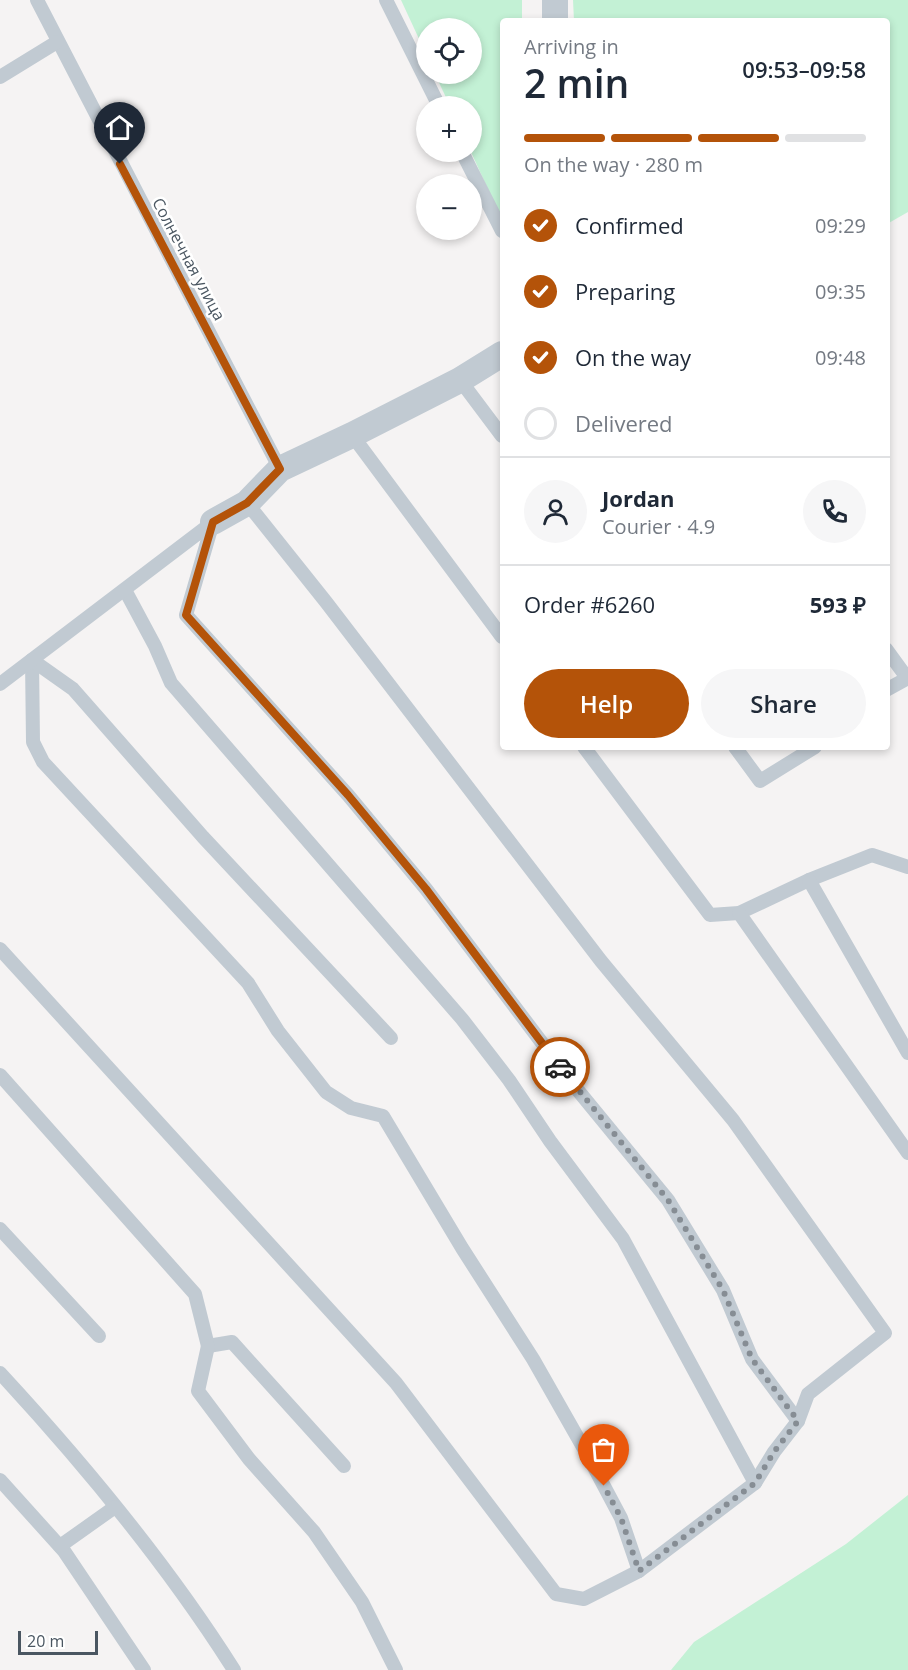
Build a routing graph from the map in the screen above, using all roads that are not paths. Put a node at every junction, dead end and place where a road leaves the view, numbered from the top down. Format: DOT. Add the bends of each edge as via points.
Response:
graph roads {
  1 [pos="37,0"];
  2 [pos="386,0"];
  3 [pos="555,0"];
  4 [pos="555,18"];
  5 [pos="57,42"];
  6 [pos="0,77"];
  7 [pos="434,96"];
  8 [pos="467,162"];
  9 [pos="500,227"];
  10 [pos="500,355"];
  11 [pos="460,380"];
  12 [pos="500,433"];
  13 [pos="352,435"];
  14 [pos="280,469"];
  15 [pos="247,503"];
  16 [pos="213,522"];
  17 [pos="125,590"];
  18 [pos="500,634"];
  19 [pos="890,654"];
  20 [pos="32,660"];
  21 [pos="908,678"];
  22 [pos="0,684"];
  23 [pos="890,688"];
  24 [pos="586,750"];
  25 [pos="737,750"];
  26 [pos="810,750"];
  27 [pos="908,867"];
  28 [pos="809,880"];
  29 [pos="739,912"];
  30 [pos="0,949"];
  31 [pos="391,1038"];
  32 [pos="908,1053"];
  33 [pos="0,1075"];
  34 [pos="908,1152"];
  35 [pos="0,1229"];
  36 [pos="99,1336"];
  37 [pos="208,1347"];
  38 [pos="0,1373"];
  39 [pos="798,1421"];
  40 [pos="344,1466"];
  41 [pos="0,1480"];
  42 [pos="755,1483"];
  43 [pos="115,1507"];
  44 [pos="60,1546"];
  45 [pos="639,1571"];
  46 [pos="144,1670"];
  47 [pos="234,1670"];
  48 [pos="396,1670"];
  1 -- 5 [label="lane, Солнечная улица"];
  2 -- 7 [label="lane"];
  3 -- 4 [label="street"];
  5 -- 6 [label="lane"];
  5 -- 14 [label="lane, Солнечная улица"];
  8 -- 9 [label="lane"];
  10 -- 11 [label="street"];
  11 -- 12 [label="lane"];
  11 -- 13 [label="street"];
  13 -- 14 [label="street"];
  13 -- 18 [label="lane"];
  14 -- 15 [label="street"];
  15 -- 16 [label="street"];
  15 -- 39 [label="lane" via="601,961 733,1120 885,1333 808,1394"];
  16 -- 17 [label="lane"];
  16 -- 39 [label="lane" via="186,615 348,795 668,1200 723,1290 752,1359"];
  17 -- 20 [label="lane"];
  17 -- 42 [label="lane" via="171,683 462,1019 623,1239"];
  19 -- 21 [label="lane"];
  20 -- 22 [label="lane"];
  20 -- 31 [label="lane" via="73,690 203,837"];
  20 -- 45 [label="lane" via="33,742 43,762 248,983 278,1031 326,1092 351,1108 383,1116 587,1454 621,1518"];
  21 -- 23 [label="lane"];
  24 -- 29 [label="lane" via="710,915"];
  25 -- 26 [label="lane" via="760,781"];
  27 -- 28 [label="lane" via="872,855"];
  28 -- 29 [label="lane"];
  28 -- 32 [label="lane"];
  29 -- 34 [label="lane"];
  30 -- 45 [label="lane" via="396,1383 555,1594 584,1599"];
  33 -- 37 [label="lane" via="195,1294"];
  35 -- 36 [label="lane"];
  37 -- 40 [label="lane" via="232,1342"];
  37 -- 48 [label="lane" via="198,1390 249,1459 314,1532 362,1602"];
  38 -- 43 [label="lane" via="62,1440"];
  39 -- 42 [label="lane"];
  41 -- 44 [label="lane"];
  42 -- 45 [label="lane"];
  43 -- 44 [label="lane"];
  43 -- 47 [label="lane" via="199,1614"];
  44 -- 46 [label="lane"];
}
